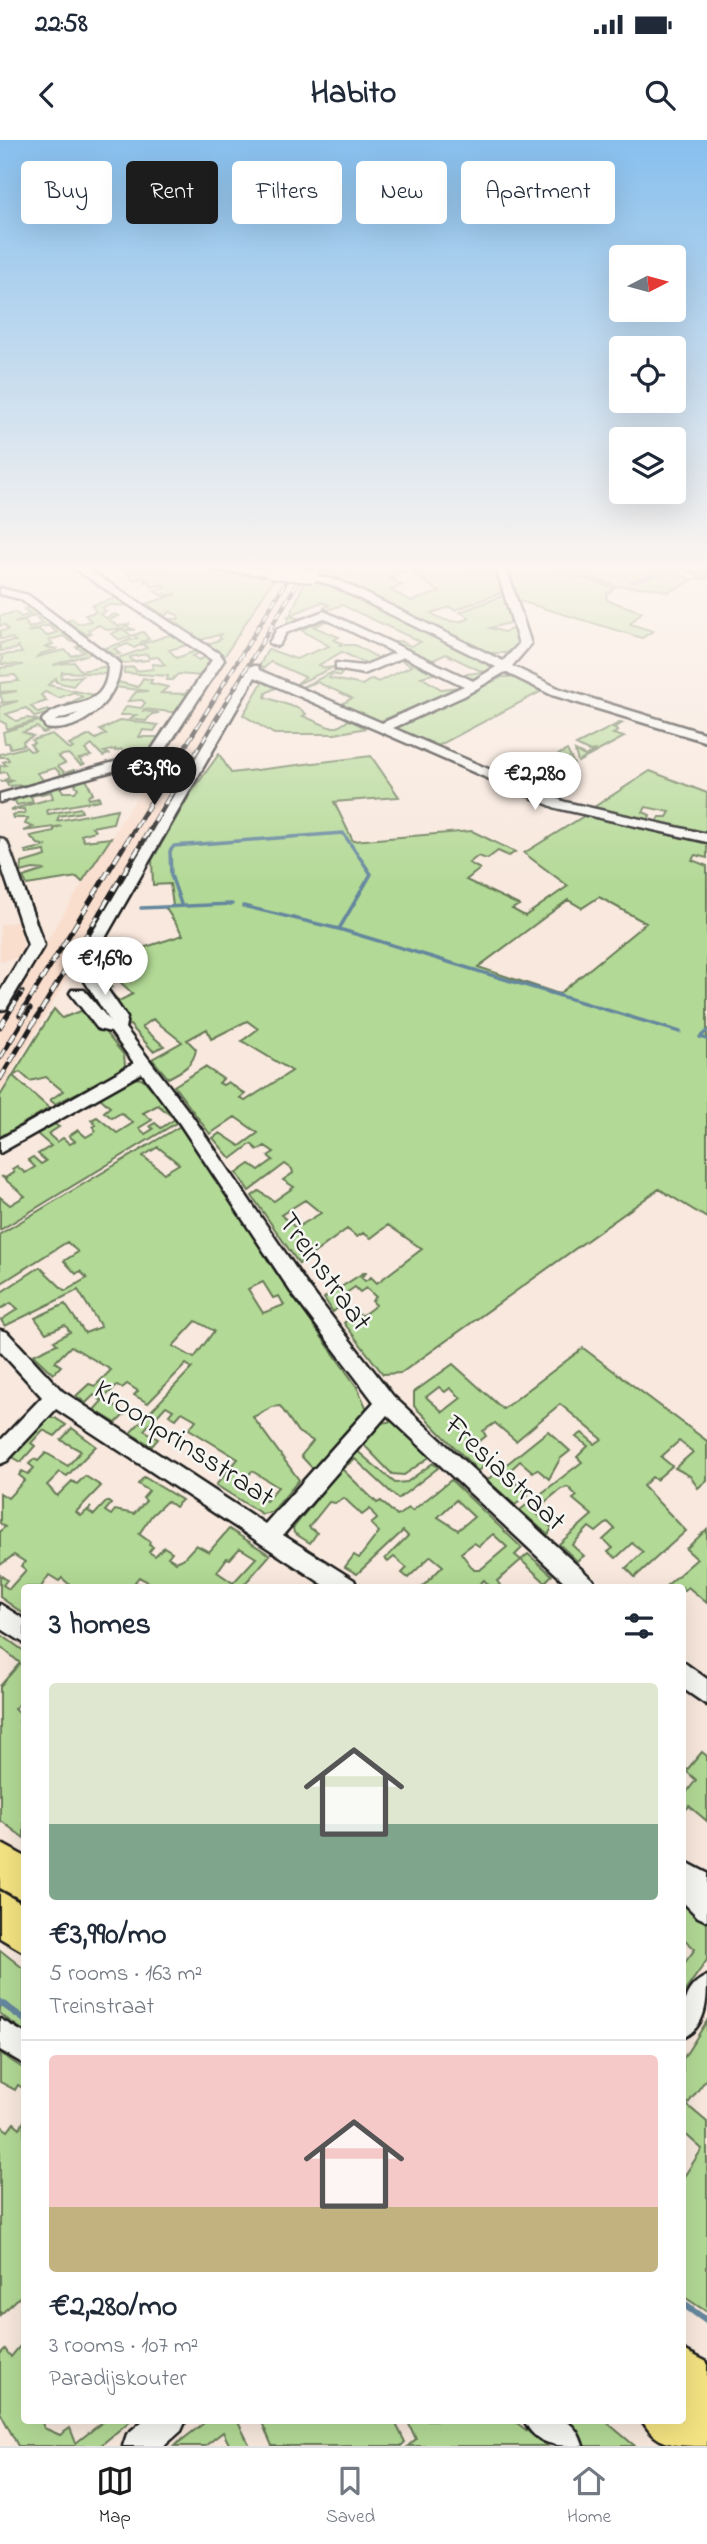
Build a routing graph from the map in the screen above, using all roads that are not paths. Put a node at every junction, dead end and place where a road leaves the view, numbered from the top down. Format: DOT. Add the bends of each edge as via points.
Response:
graph roads {
  1 [pos="114,675"];
  2 [pos="208,675"];
  3 [pos="250,675"];
  4 [pos="263,675"];
  5 [pos="449,675"];
  6 [pos="494,675"];
  7 [pos="520,675"];
  8 [pos="473,686"];
  9 [pos="93,704"];
  10 [pos="380,729"];
  11 [pos="707,738"];
  12 [pos="0,798"];
  13 [pos="707,838"];
  14 [pos="0,842"];
  15 [pos="7,884"];
  16 [pos="78,993"];
  17 [pos="0,1005"];
  18 [pos="118,1023"];
  19 [pos="143,1065"];
  20 [pos="0,1147"];
  21 [pos="0,1338"];
  22 [pos="55,1397"];
  23 [pos="386,1402"];
  24 [pos="0,1455"];
  25 [pos="268,1536"];
  26 [pos="341,1584"];
  27 [pos="582,1584"];
  28 [pos="0,1615"];
  29 [pos="21,1630"];
  30 [pos="686,1676"];
  31 [pos="707,1694"];
  32 [pos="0,1863"];
  33 [pos="686,1875"];
  34 [pos="21,1879"];
  35 [pos="686,1886"];
  36 [pos="707,1888"];
  37 [pos="707,1908"];
  38 [pos="0,1912"];
  39 [pos="21,1929"];
  40 [pos="707,1990"];
  41 [pos="686,2019"];
  42 [pos="0,2033"];
  43 [pos="21,2048"];
  44 [pos="686,2377"];
  45 [pos="707,2394"];
  46 [pos="165,2424"];
  47 [pos="545,2424"];
  48 [pos="672,2424"];
  49 [pos="139,2446"];
  50 [pos="567,2446"];
  51 [pos="699,2446"];
  1 -- 9 [label="street"];
  2 -- 12 [label="street" via="155,755"];
  3 -- 18 [label="street, Treinstraat" via="85,959 84,967"];
  4 -- 10 [label="street, Treinstraat"];
  5 -- 8 [label="street"];
  6 -- 8 [label="street"];
  7 -- 11 [label="street" via="567,696"];
  8 -- 10 [label="street"];
  10 -- 13 [label="street" via="561,805"];
  14 -- 15 [label="street"];
  15 -- 17 [label="street" via="36,945"];
  16 -- 18 [label="street, Treinstraat" via="104,1025"];
  18 -- 19 [label="street, Treinstraat"];
  19 -- 20 [label="street"];
  19 -- 23 [label="street, Treinstraat" via="186,1119 298,1287"];
  21 -- 22 [label="street, Kroonprinsstraat"];
  22 -- 24 [label="street"];
  22 -- 25 [label="street, Kroonprinsstraat"];
  23 -- 25 [label="street"];
  23 -- 27 [label="street, Fresiastraat"];
  25 -- 26 [label="street, Kroonprinsstraat"];
  28 -- 29 [label="street"];
  30 -- 31 [label="street"];
  32 -- 34 [label="highway"];
  33 -- 36 [label="street"];
  35 -- 37 [label="street"];
  38 -- 39 [label="highway"];
  40 -- 41 [label="street"];
  42 -- 43 [label="street"];
  44 -- 45 [label="highway"];
  46 -- 49 [label="street"];
  47 -- 50 [label="street"];
  48 -- 51 [label="highway"];
}
